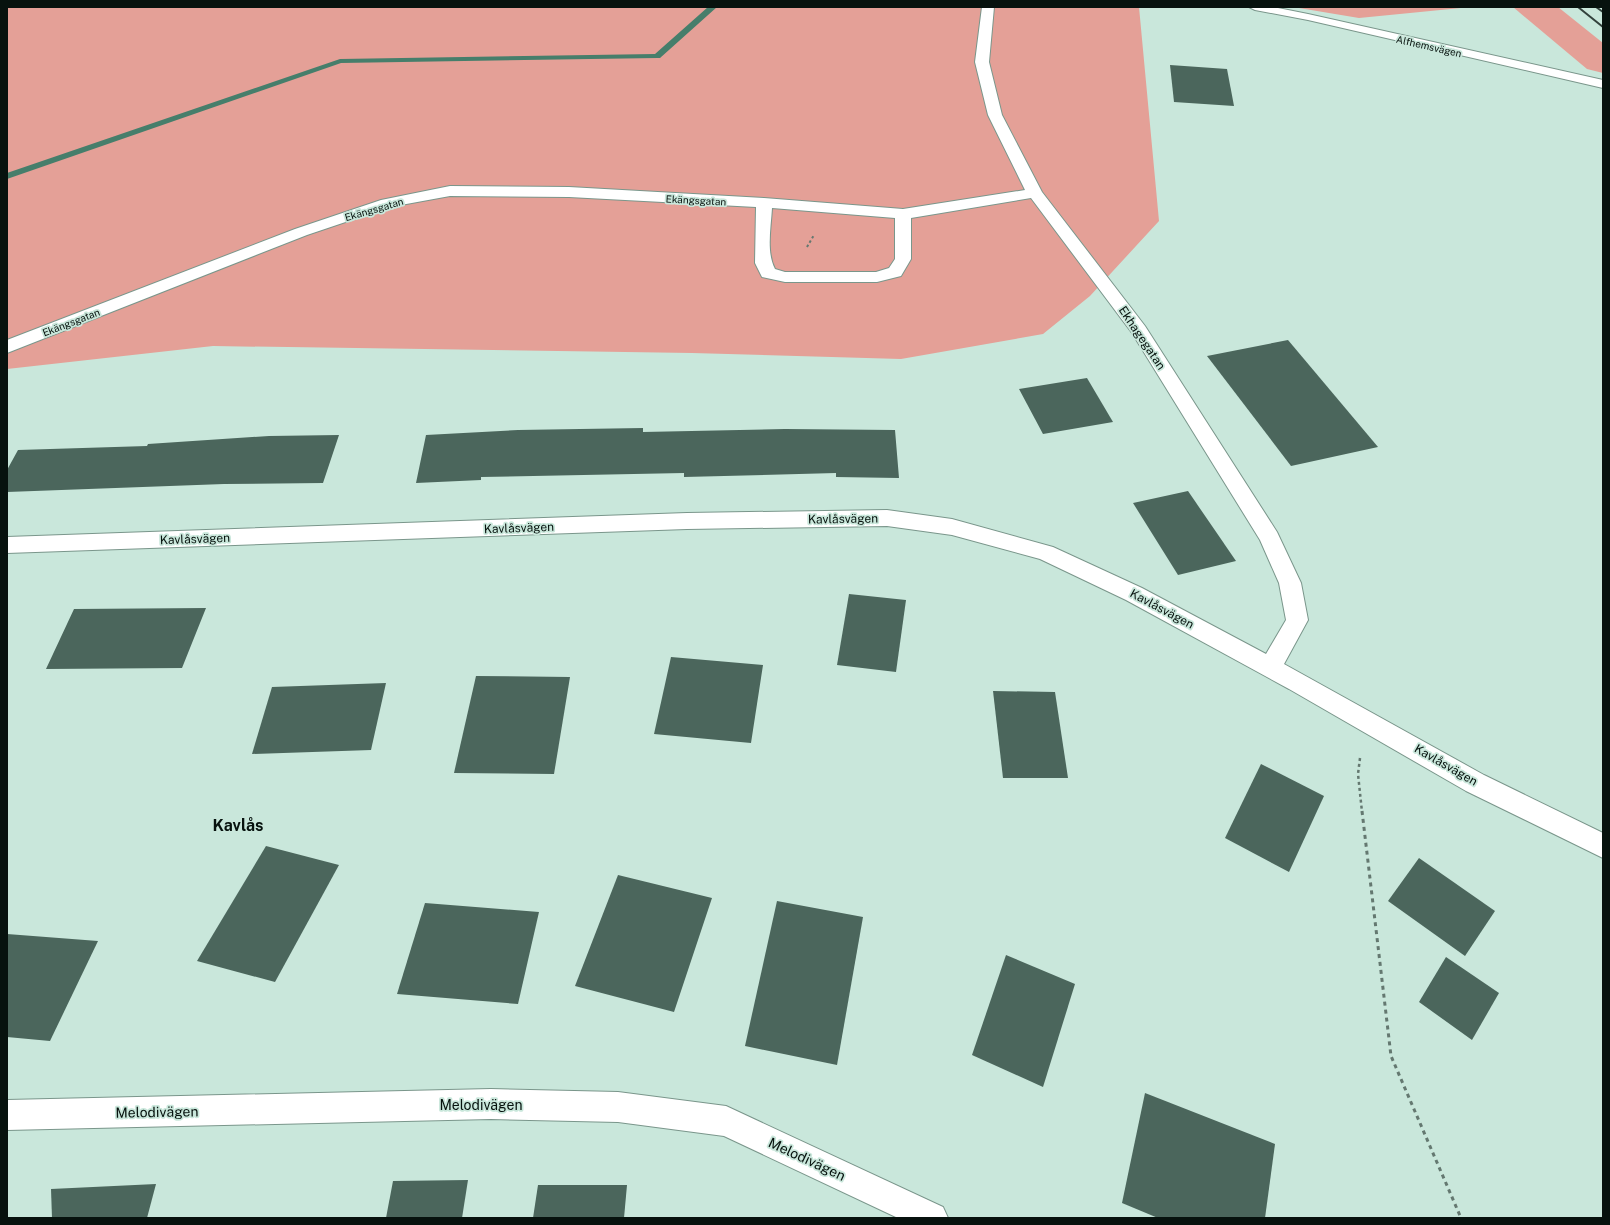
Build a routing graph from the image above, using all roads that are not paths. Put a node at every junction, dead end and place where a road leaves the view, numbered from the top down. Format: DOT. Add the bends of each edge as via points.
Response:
graph roads {
  1 [pos="988,7"];
  2 [pos="1255,7"];
  3 [pos="1603,84"];
  4 [pos="1035,193"];
  5 [pos="764,203"];
  6 [pos="903,214"];
  7 [pos="7,347"];
  8 [pos="7,545"];
  9 [pos="1270,668"];
  10 [pos="1603,846"];
  11 [pos="7,1115"];
  12 [pos="932,1218"];
  1 -- 4 [label="street, Ekhagegatan" via="982,62 995,115"];
  2 -- 3 [label="lane, Alfhemsvägen"];
  4 -- 6 [label="street, Ekängsgatan"];
  4 -- 9 [label="street, Ekhagegatan" via="1139,330 1270,538 1290,583 1297,620"];
  5 -- 6 [label="street, Ekängsgatan"];
  5 -- 6 [label="street" via="763,263 768,273 785,277 877,277 895,272 903,259"];
  5 -- 7 [label="street, Ekängsgatan" via="569,192 450,191 387,203 301,232"];
  8 -- 9 [label="street, Kavlåsvägen" via="687,521 887,518 952,527 1046,553 1134,594"];
  9 -- 10 [label="street, Kavlåsvägen" via="1475,783"];
  11 -- 12 [label="street, Melodivägen" via="491,1104 618,1107 726,1121"];
}
